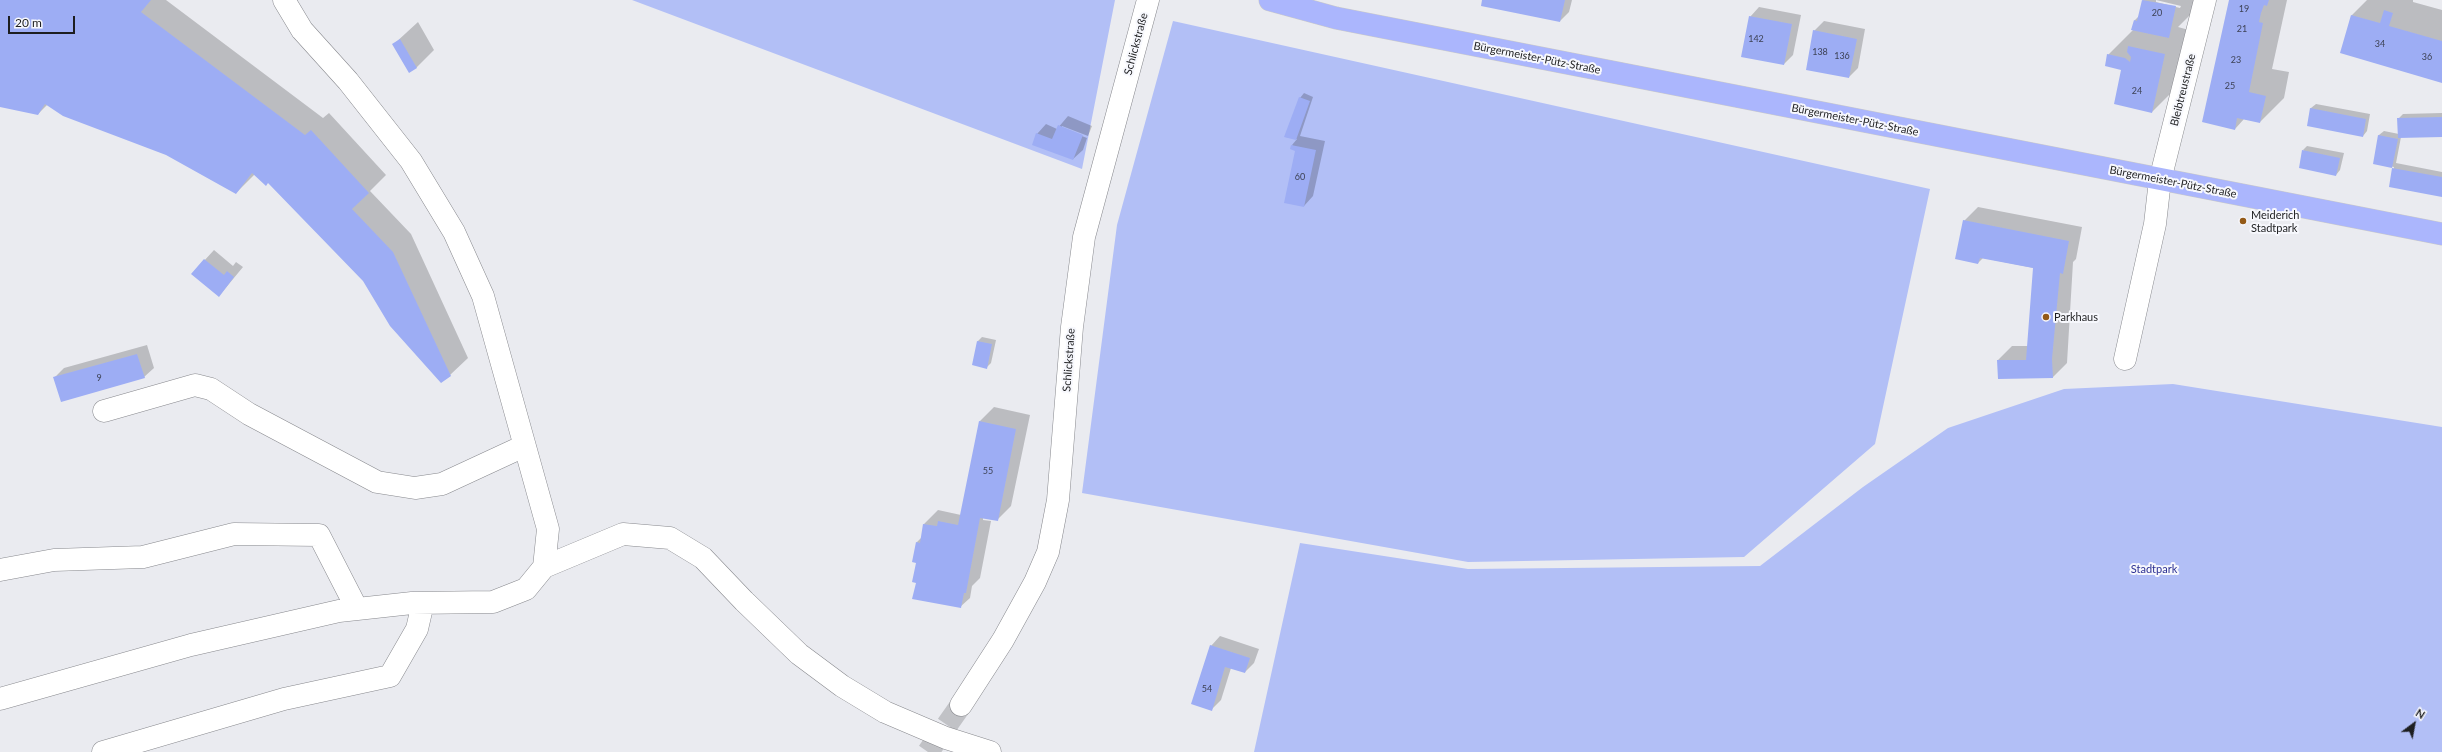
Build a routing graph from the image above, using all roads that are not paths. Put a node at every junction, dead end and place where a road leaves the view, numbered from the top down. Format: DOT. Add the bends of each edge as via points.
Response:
graph roads {
  1 [pos="284,0"];
  2 [pos="1148,0"];
  3 [pos="2205,0"];
  4 [pos="1276,1"];
  5 [pos="2160,180"];
  6 [pos="2442,234"];
  7 [pos="2125,359"];
  8 [pos="104,411"];
  9 [pos="524,446"];
  10 [pos="544,567"];
  11 [pos="0,570"];
  12 [pos="423,603"];
  13 [pos="357,609"];
  14 [pos="0,699"];
  15 [pos="961,705"];
  16 [pos="102,752"];
  17 [pos="990,752"];
  1 -- 9 [label="street" via="302,30 348,81 410,161 454,232 483,296"];
  2 -- 15 [label="street, Schlickstraße" via="1084,238 1072,327 1058,500 1048,552 1035,582 1003,640"];
  3 -- 5 [label="street, Bleibtreustraße"];
  4 -- 5 [label="main road, Bürgermeister-Pütz-Straße" via="1336,18"];
  5 -- 6 [label="main road, Bürgermeister-Pütz-Straße"];
  5 -- 7 [label="street, Bleibtreustraße" via="2155,224"];
  8 -- 9 [label="street" via="195,385 211,389 248,414 377,482 415,488 442,484"];
  9 -- 10 [label="street" via="548,529"];
  10 -- 12 [label="street" via="526,589 493,602"];
  10 -- 17 [label="street" via="623,534 670,538 703,558 799,654 842,686 885,712 946,738"];
  11 -- 13 [label="street" via="54,560 143,557 234,534 319,535"];
  12 -- 13 [label="street"];
  12 -- 16 [label="street" via="417,629 390,676 284,699"];
  13 -- 14 [label="street" via="339,610 191,645"];
}
